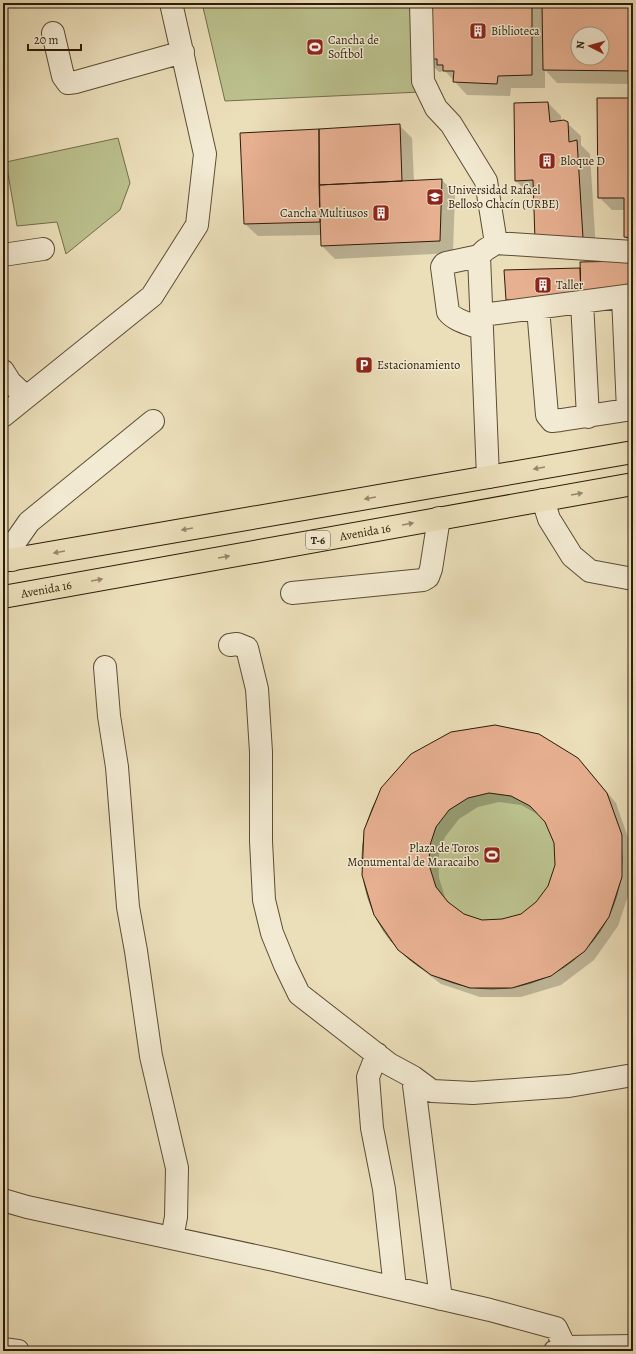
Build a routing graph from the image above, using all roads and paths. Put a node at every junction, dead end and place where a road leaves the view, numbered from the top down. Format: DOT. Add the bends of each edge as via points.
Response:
graph roads {
  1 [pos="171,3"];
  2 [pos="421,3"];
  3 [pos="53,33"];
  4 [pos="183,52"];
  5 [pos="43,249"];
  6 [pos="488,250"];
  7 [pos="633,252"];
  8 [pos="3,255"];
  9 [pos="628,296"];
  10 [pos="582,302"];
  11 [pos="538,308"];
  12 [pos="482,322"];
  13 [pos="3,371"];
  14 [pos="26,397"];
  15 [pos="631,410"];
  16 [pos="3,416"];
  17 [pos="588,417"];
  18 [pos="152,421"];
  19 [pos="633,452"];
  20 [pos="488,477"];
  21 [pos="633,484"];
  22 [pos="543,500"];
  23 [pos="439,518"];
  24 [pos="8,560"];
  25 [pos="633,579"];
  26 [pos="292,593"];
  27 [pos="3,597"];
  28 [pos="230,645"];
  29 [pos="105,667"];
  30 [pos="377,1054"];
  31 [pos="633,1075"];
  32 [pos="413,1077"];
  33 [pos="3,1200"];
  34 [pos="172,1238"];
  35 [pos="395,1288"];
  36 [pos="441,1299"];
  37 [pos="633,1346"];
  38 [pos="3,1349"];
  39 [pos="560,1349"];
  40 [pos="18,1351"];
  1 -- 4 [label="street"];
  2 -- 6 [label="street" via="423,81 436,108 451,124 486,181"];
  3 -- 4 [label="street" via="63,76 68,83"];
  4 -- 14 [label="street" via="205,154 197,226 152,296"];
  5 -- 8 [label="street"];
  6 -- 7 [label="street"];
  6 -- 12 [label="street"];
  6 -- 12 [label="street" via="446,263 442,267 448,312 456,319"];
  9 -- 10 [label="street"];
  9 -- 15 [label="street"];
  10 -- 11 [label="street"];
  10 -- 17 [label="street"];
  11 -- 12 [label="street"];
  11 -- 17 [label="street" via="547,415 552,421"];
  12 -- 20 [label="street"];
  13 -- 14 [label="street" via="10,382"];
  14 -- 16 [label="street"];
  15 -- 17 [label="street"];
  18 -- 24 [label="street" via="29,522 14,542"];
  19 -- 20 [label="highway, one-way"];
  20 -- 24 [label="highway, one-way"];
  22 -- 21 [label="highway, Avenida 16 / T-6, one-way"];
  22 -- 23 [label="highway, Avenida 16 / T-6"];
  22 -- 25 [label="street" via="549,519 572,556 590,571"];
  23 -- 26 [label="street" via="431,569 428,577 423,580"];
  27 -- 23 [label="highway, Avenida 16 / T-6, one-way"];
  28 -- 30 [label="street" via="236,644 247,648 257,689 264,900 272,933 299,994"];
  29 -- 34 [label="street" via="117,767 128,907 151,1056 177,1168 176,1217"];
  30 -- 32 [label="street"];
  30 -- 35 [label="street" via="368,1077 372,1128 384,1189"];
  31 -- 32 [label="street" via="569,1086 473,1093 432,1090"];
  32 -- 36 [label="street"];
  33 -- 34 [label="street"];
  34 -- 35 [label="street"];
  35 -- 36 [label="street"];
  36 -- 39 [label="street" via="556,1328"];
  37 -- 39 [label="street"];
  38 -- 40 [label="street"];
}
